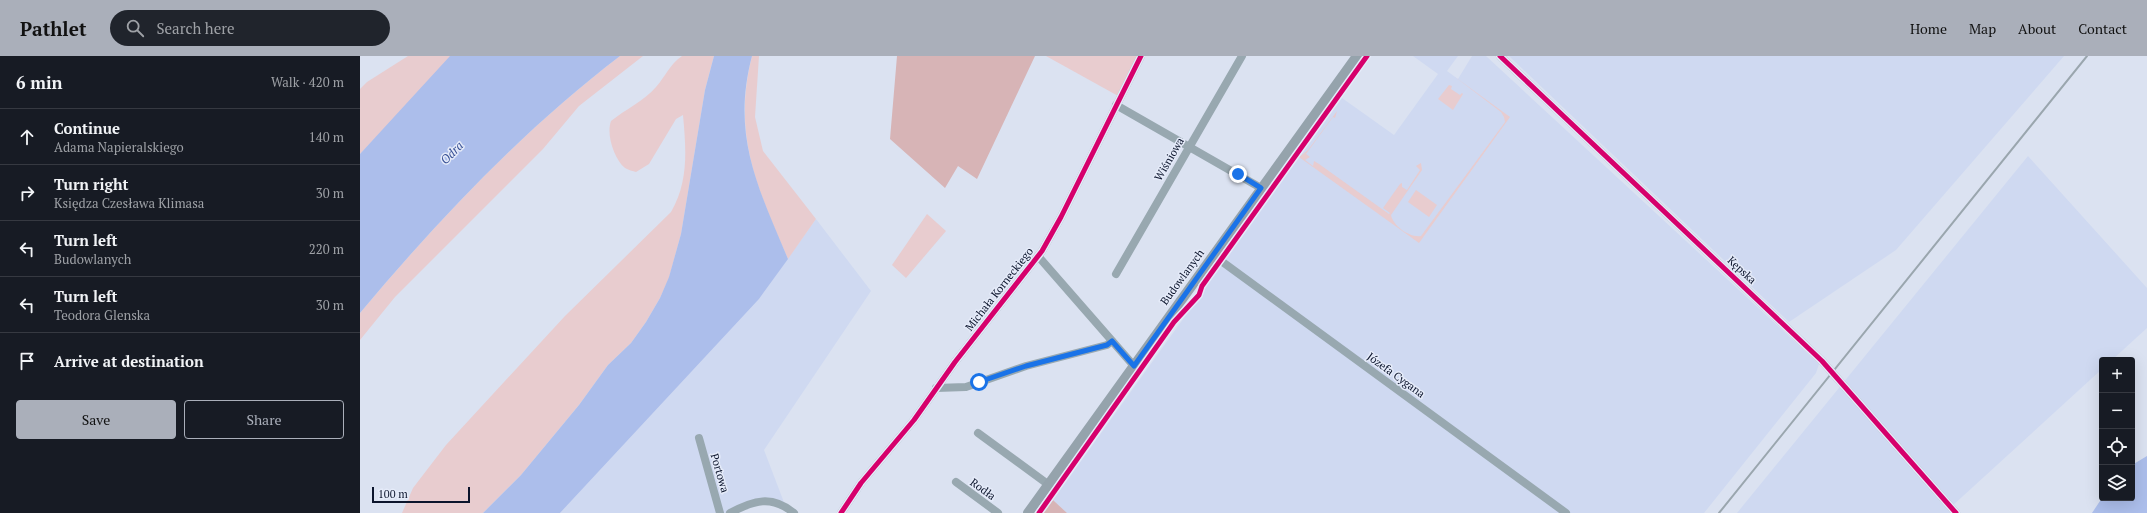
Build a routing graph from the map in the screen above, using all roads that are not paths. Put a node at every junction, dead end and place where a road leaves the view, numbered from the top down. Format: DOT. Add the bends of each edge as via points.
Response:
graph roads {
  1 [pos="1141,56"];
  2 [pos="1242,56"];
  3 [pos="1357,56"];
  4 [pos="1500,56"];
  5 [pos="1116,105"];
  6 [pos="1189,146"];
  7 [pos="1261,188"];
  8 [pos="1213,255"];
  9 [pos="1038,256"];
  10 [pos="1116,274"];
  11 [pos="1112,341"];
  12 [pos="1134,366"];
  13 [pos="936,388"];
  14 [pos="978,433"];
  15 [pos="699,438"];
  16 [pos="956,482"];
  17 [pos="1049,485"];
  18 [pos="720,513"];
  19 [pos="730,513"];
  20 [pos="794,513"];
  21 [pos="841,513"];
  22 [pos="998,513"];
  23 [pos="1028,513"];
  24 [pos="1566,513"];
  25 [pos="1956,513"];
  1 -- 5 [label="street, Michała Korneckiego"];
  2 -- 6 [label="street, Wiśniowa"];
  3 -- 7 [label="main road, Budowlanych"];
  4 -- 25 [label="street, Kępska" via="1822,361"];
  5 -- 6 [label="street"];
  5 -- 9 [label="street, Michała Korneckiego" via="1061,217"];
  6 -- 7 [label="street"];
  6 -- 10 [label="street, Wiśniowa"];
  7 -- 8 [label="main road, Budowlanych"];
  8 -- 12 [label="main road, Budowlanych"];
  8 -- 24 [label="street, Józefa Cygana"];
  9 -- 11 [label="street"];
  9 -- 13 [label="street, Michała Korneckiego"];
  11 -- 12 [label="street"];
  11 -- 13 [label="street" via="1107,345 1026,366 966,387"];
  12 -- 17 [label="main road, Budowlanych"];
  13 -- 21 [label="street, Michała Korneckiego" via="914,420 861,483"];
  14 -- 17 [label="street"];
  15 -- 18 [label="street, Portowa"];
  16 -- 22 [label="street, Rodła"];
  17 -- 23 [label="main road, Budowlanych"];
  19 -- 20 [label="street" via="760,501 775,501"];
}
